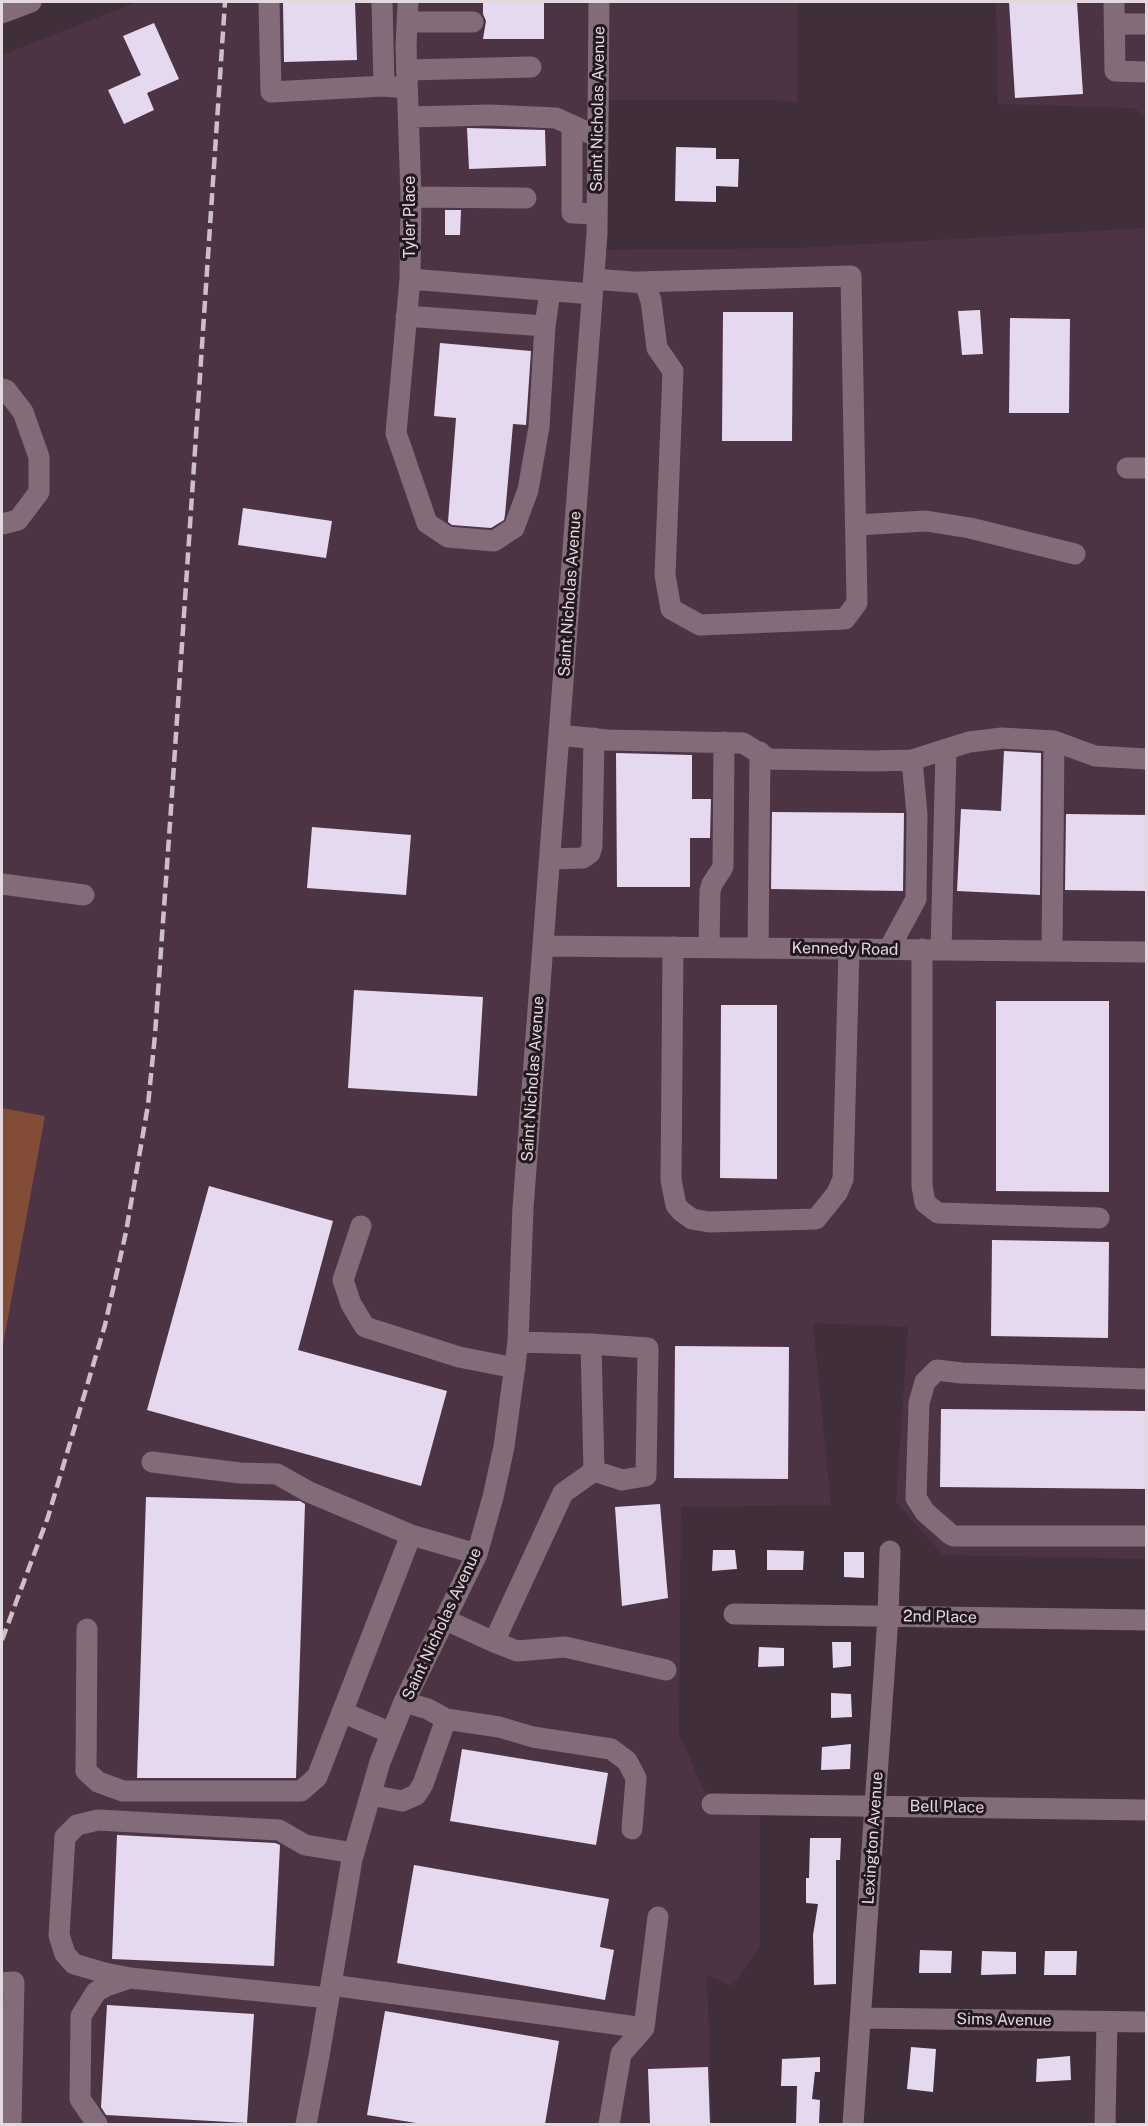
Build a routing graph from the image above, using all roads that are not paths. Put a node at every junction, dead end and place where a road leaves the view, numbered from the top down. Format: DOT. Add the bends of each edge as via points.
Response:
graph roads {
  1 [pos="31,2"];
  2 [pos="269,2"];
  3 [pos="382,2"];
  4 [pos="599,2"];
  5 [pos="1114,2"];
  6 [pos="407,12"];
  7 [pos="2,13"];
  8 [pos="473,22"];
  9 [pos="1114,24"];
  10 [pos="1146,24"];
  11 [pos="405,47"];
  12 [pos="383,48"];
  13 [pos="531,67"];
  14 [pos="1146,72"];
  15 [pos="407,79"];
  16 [pos="384,86"];
  17 [pos="409,117"];
  18 [pos="572,125"];
  19 [pos="598,138"];
  20 [pos="411,197"];
  21 [pos="526,198"];
  22 [pos="597,214"];
  23 [pos="410,279"];
  24 [pos="638,282"];
  25 [pos="593,286"];
  26 [pos="550,291"];
  27 [pos="406,316"];
  28 [pos="546,327"];
  29 [pos="2,389"];
  30 [pos="2,524"];
  31 [pos="856,525"];
  32 [pos="1075,554"];
  33 [pos="559,735"];
  34 [pos="594,738"];
  35 [pos="1054,741"];
  36 [pos="724,742"];
  37 [pos="946,750"];
  38 [pos="760,752"];
  39 [pos="1146,759"];
  40 [pos="912,760"];
  41 [pos="550,859"];
  42 [pos="2,884"];
  43 [pos="84,895"];
  44 [pos="543,946"];
  45 [pos="673,947"];
  46 [pos="709,947"];
  47 [pos="758,948"];
  48 [pos="849,949"];
  49 [pos="889,949"];
  50 [pos="932,950"];
  51 [pos="1052,951"];
  52 [pos="1146,952"];
  53 [pos="1099,1218"];
  54 [pos="361,1226"];
  55 [pos="518,1342"];
  56 [pos="591,1344"];
  57 [pos="514,1368"];
  58 [pos="1146,1379"];
  59 [pos="152,1462"];
  60 [pos="594,1471"];
  61 [pos="411,1535"];
  62 [pos="1146,1536"];
  63 [pos="890,1551"];
  64 [pos="477,1554"];
  65 [pos="734,1614"];
  66 [pos="888,1617"];
  67 [pos="446,1620"];
  68 [pos="1146,1620"];
  69 [pos="87,1629"];
  70 [pos="494,1642"];
  71 [pos="666,1670"];
  72 [pos="404,1702"];
  73 [pos="342,1712"];
  74 [pos="446,1719"];
  75 [pos="392,1734"];
  76 [pos="371,1795"];
  77 [pos="712,1804"];
  78 [pos="875,1806"];
  79 [pos="1146,1810"];
  80 [pos="632,1829"];
  81 [pos="354,1853"];
  82 [pos="658,1917"];
  83 [pos="130,1978"];
  84 [pos="2,1983"];
  85 [pos="330,1991"];
  86 [pos="861,2018"];
  87 [pos="1107,2022"];
  88 [pos="1146,2022"];
  89 [pos="644,2028"];
  90 [pos="11,2124"];
  91 [pos="97,2124"];
  92 [pos="306,2124"];
  93 [pos="609,2124"];
  94 [pos="853,2124"];
  95 [pos="1105,2124"];
  1 -- 7 [label="street"];
  2 -- 16 [label="street" via="271,92"];
  3 -- 12 [label="street"];
  4 -- 19 [label="street, Saint Nicholas Avenue"];
  5 -- 9 [label="street"];
  6 -- 8 [label="street"];
  6 -- 11 [label="street, Tyler Place"];
  9 -- 10 [label="street"];
  9 -- 14 [label="street" via="1115,71"];
  11 -- 12 [label="street"];
  11 -- 15 [label="street, Tyler Place"];
  12 -- 16 [label="street"];
  13 -- 15 [label="street"];
  15 -- 16 [label="street"];
  15 -- 17 [label="street, Tyler Place"];
  17 -- 18 [label="street" via="556,118"];
  17 -- 20 [label="street, Tyler Place"];
  18 -- 19 [label="street"];
  18 -- 22 [label="street" via="572,213"];
  19 -- 22 [label="street, Saint Nicholas Avenue"];
  20 -- 21 [label="street"];
  20 -- 23 [label="street, Tyler Place"];
  22 -- 25 [label="street, Saint Nicholas Avenue"];
  23 -- 26 [label="street"];
  23 -- 27 [label="street, Tyler Place"];
  24 -- 25 [label="street"];
  24 -- 31 [label="street" via="851,276"];
  24 -- 31 [label="street" via="645,283 651,301 657,348 673,371 665,575 671,609 700,625 845,619 857,603"];
  25 -- 26 [label="street"];
  25 -- 33 [label="street, Saint Nicholas Avenue"];
  26 -- 28 [label="street"];
  27 -- 28 [label="street"];
  27 -- 28 [label="street, Tyler Place" via="396,433 426,523 447,537 494,541 514,528 528,490 537,437"];
  29 -- 30 [label="street" via="23,412 39,457 39,492 18,520"];
  31 -- 32 [label="street" via="926,521"];
  33 -- 34 [label="street"];
  33 -- 41 [label="street, Saint Nicholas Avenue"];
  34 -- 36 [label="street"];
  34 -- 41 [label="street" via="590,853 583,858"];
  35 -- 37 [label="street" via="1002,738 969,742"];
  35 -- 39 [label="street" via="1095,756"];
  35 -- 51 [label="street"];
  36 -- 38 [label="street" via="743,743"];
  36 -- 46 [label="street" via="723,867 710,891"];
  37 -- 40 [label="street"];
  37 -- 50 [label="street"];
  38 -- 40 [label="street" via="769,759"];
  38 -- 47 [label="street"];
  40 -- 49 [label="street" via="917,814 916,899"];
  41 -- 44 [label="street, Saint Nicholas Avenue"];
  42 -- 43 [label="street"];
  44 -- 45 [label="street, Kennedy Road"];
  44 -- 55 [label="street, Saint Nicholas Avenue"];
  45 -- 46 [label="street, Kennedy Road"];
  45 -- 48 [label="street" via="671,1180 681,1211 692,1219 710,1222 816,1219 837,1193 843,1179"];
  46 -- 47 [label="street, Kennedy Road"];
  47 -- 48 [label="street, Kennedy Road"];
  48 -- 49 [label="street, Kennedy Road"];
  49 -- 50 [label="street, Kennedy Road"];
  50 -- 51 [label="street, Kennedy Road"];
  50 -- 53 [label="street" via="922,1186 925,1203 938,1213"];
  51 -- 52 [label="street, Kennedy Road"];
  54 -- 57 [label="street" via="344,1280 351,1304 365,1327 459,1357"];
  55 -- 56 [label="street"];
  55 -- 57 [label="street, Saint Nicholas Avenue"];
  56 -- 60 [label="street"];
  56 -- 60 [label="street" via="648,1348 646,1476 622,1480"];
  57 -- 64 [label="street, Saint Nicholas Avenue" via="504,1447"];
  58 -- 62 [label="street" via="937,1370 925,1382 919,1403 916,1498 925,1512 954,1536"];
  59 -- 61 [label="street" via="277,1474 309,1492"];
  60 -- 70 [label="street" via="563,1493"];
  61 -- 64 [label="street"];
  61 -- 73 [label="street"];
  63 -- 66 [label="street, Lexington Avenue"];
  64 -- 67 [label="street, Saint Nicholas Avenue"];
  65 -- 66 [label="street, 2nd Place"];
  66 -- 68 [label="street, 2nd Place"];
  66 -- 78 [label="street, Lexington Avenue"];
  67 -- 70 [label="street"];
  67 -- 72 [label="street, Saint Nicholas Avenue"];
  69 -- 73 [label="street" via="86,1771 98,1782 123,1791 301,1791 317,1777"];
  70 -- 71 [label="street" via="517,1651 565,1647"];
  72 -- 74 [label="street"];
  72 -- 75 [label="street, Saint Nicholas Avenue"];
  73 -- 75 [label="street"];
  74 -- 76 [label="street" via="416,1795 402,1801"];
  74 -- 80 [label="street" via="610,1749 627,1761 636,1778"];
  75 -- 76 [label="street, Saint Nicholas Avenue"];
  76 -- 81 [label="street, Saint Nicholas Avenue"];
  77 -- 78 [label="street, Bell Place"];
  78 -- 79 [label="street, Bell Place"];
  78 -- 86 [label="street, Lexington Avenue"];
  81 -- 83 [label="street" via="305,1845 279,1830 98,1820 77,1825 65,1837 59,1935 65,1954 74,1964"];
  81 -- 85 [label="street, Saint Nicholas Avenue"];
  82 -- 89 [label="street"];
  83 -- 85 [label="street"];
  83 -- 91 [label="street" via="96,1992 81,2016 80,2099"];
  84 -- 90 [label="street" via="14,1982"];
  85 -- 89 [label="street"];
  85 -- 92 [label="street, Saint Nicholas Avenue"];
  86 -- 87 [label="street, Sims Avenue"];
  86 -- 94 [label="street, Lexington Avenue"];
  87 -- 88 [label="street, Sims Avenue"];
  87 -- 95 [label="street"];
  89 -- 93 [label="street" via="621,2054"];
}
